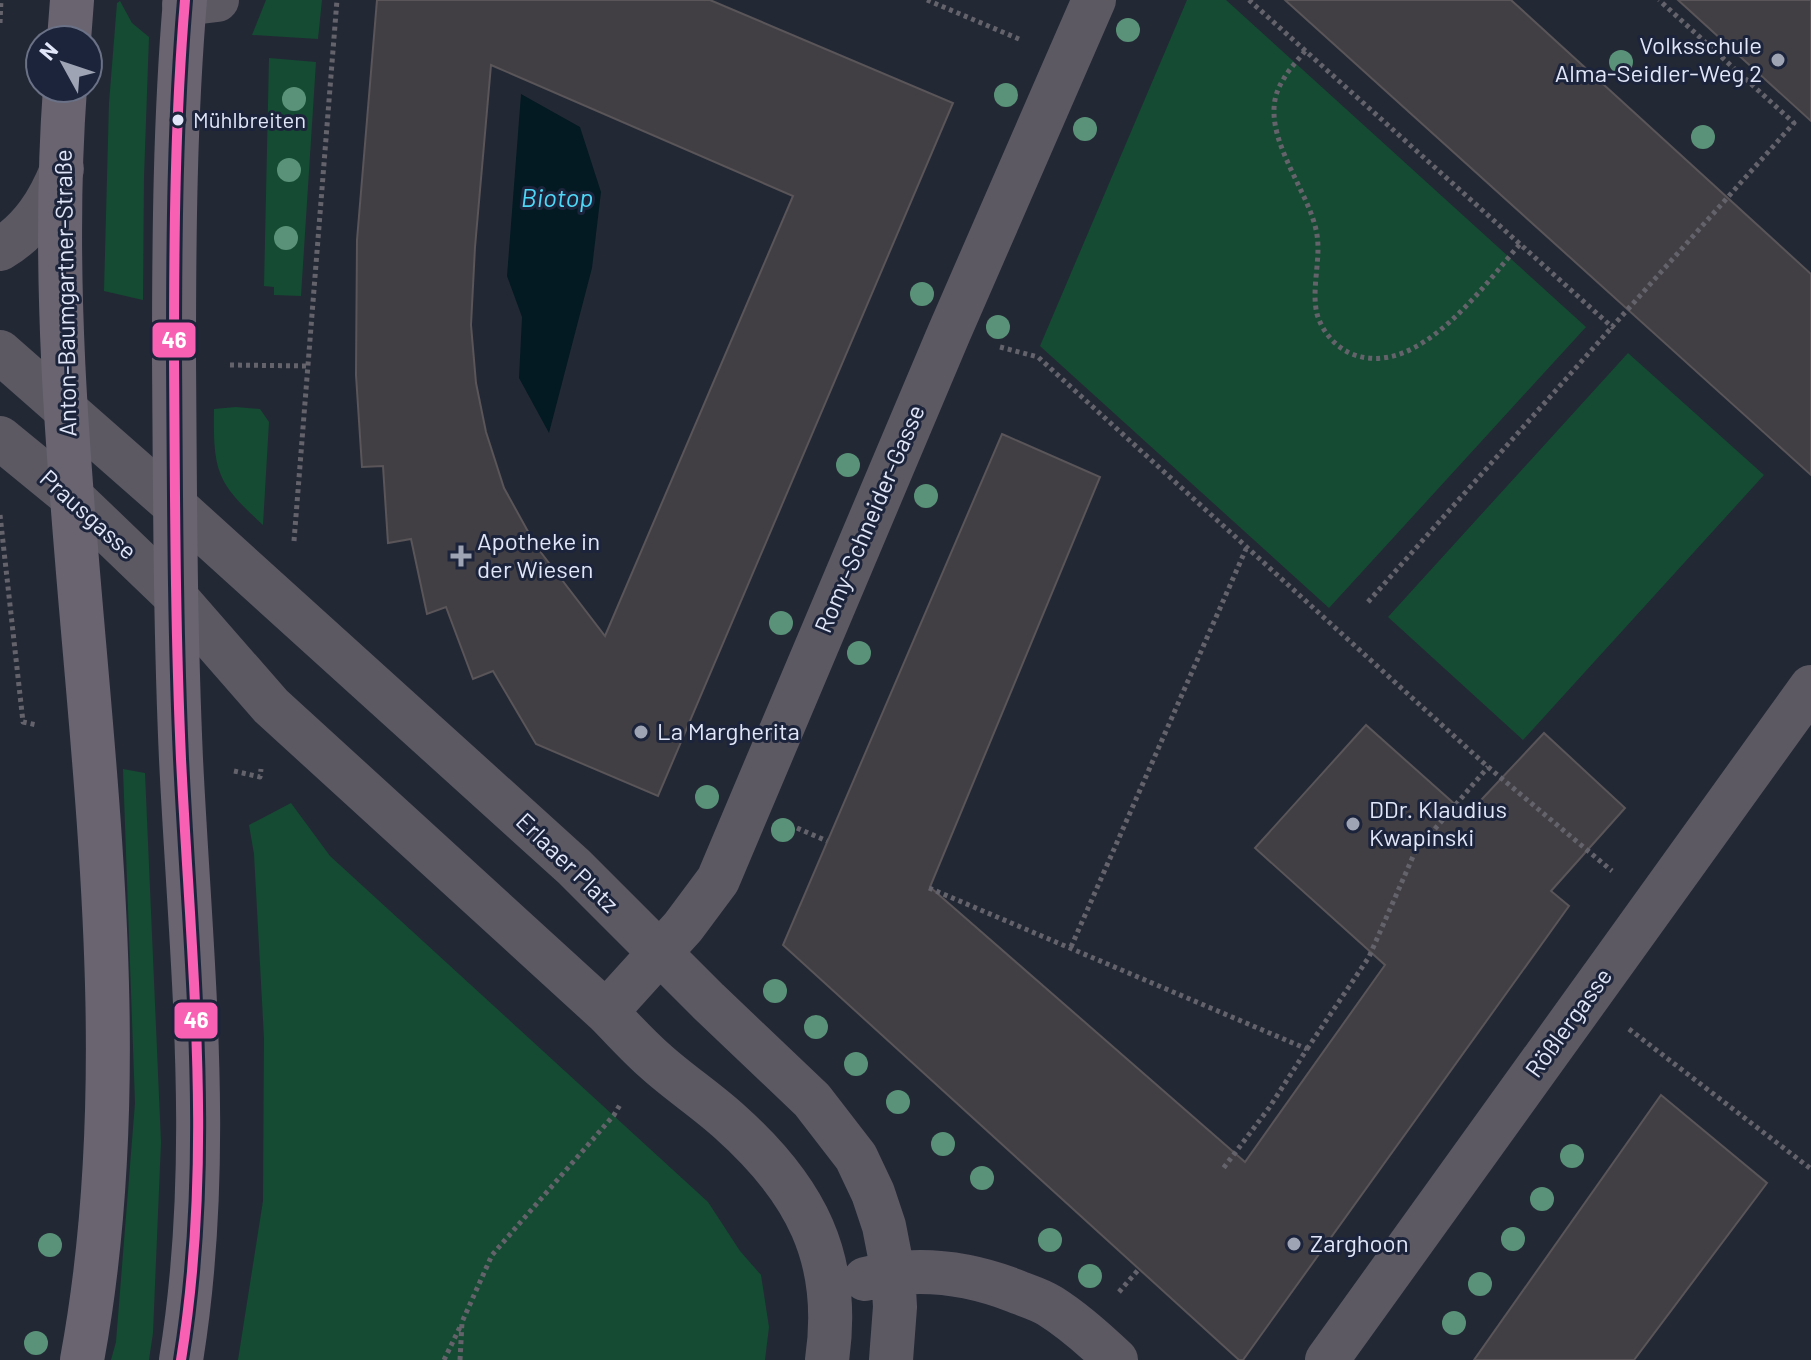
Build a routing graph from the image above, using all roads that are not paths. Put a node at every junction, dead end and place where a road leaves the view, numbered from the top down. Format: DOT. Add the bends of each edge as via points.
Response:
graph roads {
  1 [pos="72,0"];
  2 [pos="1094,0"];
  3 [pos="188,1"];
  4 [pos="70,24"];
  5 [pos="64,104"];
  6 [pos="62,169"];
  7 [pos="0,249"];
  8 [pos="0,352"];
  9 [pos="66,409"];
  10 [pos="0,438"];
  11 [pos="72,497"];
  12 [pos="173,504"];
  13 [pos="174,595"];
  14 [pos="1811,687"];
  15 [pos="659,954"];
  16 [pos="606,1012"];
  17 [pos="893,1272"];
  18 [pos="830,1288"];
  19 [pos="82,1360"];
  20 [pos="181,1360"];
  21 [pos="827,1360"];
  22 [pos="891,1360"];
  23 [pos="1116,1360"];
  24 [pos="1327,1360"];
  1 -- 4 [label="main road"];
  2 -- 15 [label="street, Romy-Schneider-Gasse" via="718,880"];
  3 -- 12 [label="main road" via="174,232"];
  5 -- 6 [label="main road, Anton-Baumgartner-Straße"];
  6 -- 7 [label="street" via="31,225"];
  6 -- 9 [label="main road, Anton-Baumgartner-Straße"];
  8 -- 9 [label="street"];
  9 -- 11 [label="main road, Anton-Baumgartner-Straße"];
  9 -- 12 [label="street"];
  10 -- 11 [label="street, Prausgasse"];
  11 -- 13 [label="street, Prausgasse"];
  11 -- 19 [label="main road" via="107,1007 102,1183"];
  12 -- 13 [label="main road"];
  12 -- 15 [label="street, Erlaaer Platz" via="574,867"];
  13 -- 16 [label="street" via="271,706"];
  13 -- 20 [label="main road" via="200,1085 198,1210"];
  14 -- 24 [label="street, Rößlergasse"];
  15 -- 16 [label="street, Romy-Schneider-Gasse"];
  15 -- 17 [label="street, Erlaaer Platz" via="786,1072 836,1128 873,1193"];
  16 -- 18 [label="street" via="653,1060 764,1154 809,1218"];
  17 -- 18 [label="street"];
  17 -- 22 [label="street, Erlaaer Platz"];
  17 -- 23 [label="street" via="964,1275 1046,1303"];
  18 -- 21 [label="street"];
}
